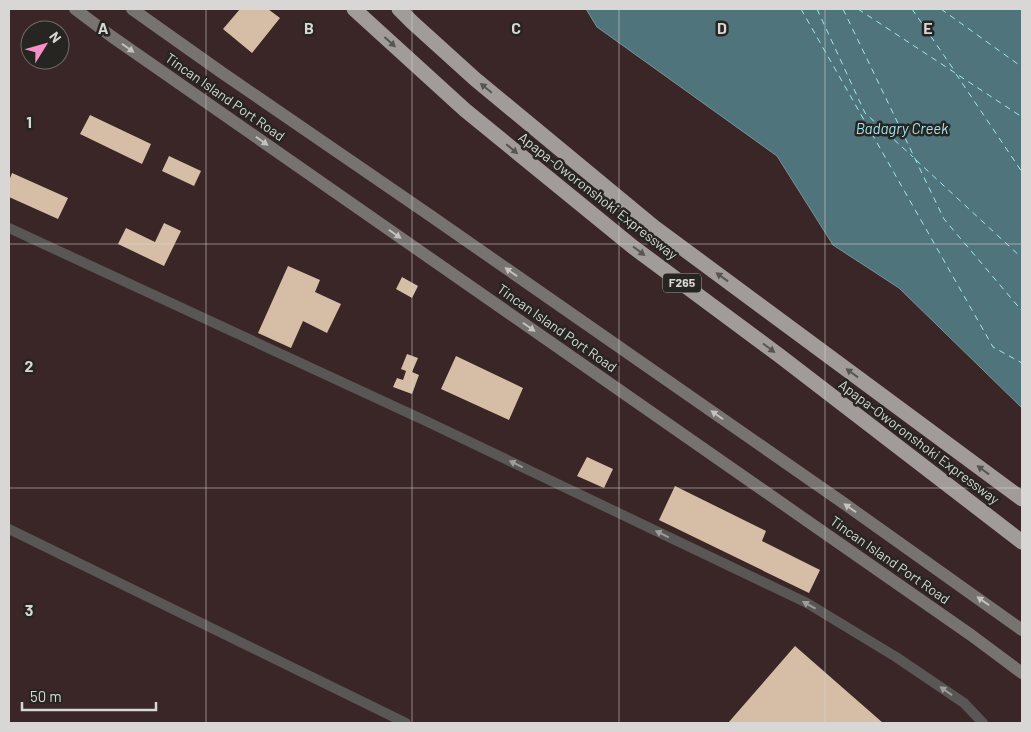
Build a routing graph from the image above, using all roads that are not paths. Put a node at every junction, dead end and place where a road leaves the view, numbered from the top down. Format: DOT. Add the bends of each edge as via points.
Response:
graph roads {
  1 [pos="75,9"];
  2 [pos="132,9"];
  3 [pos="354,9"];
  4 [pos="399,9"];
  5 [pos="9,228"];
  6 [pos="1022,499"];
  7 [pos="9,529"];
  8 [pos="1022,542"];
  9 [pos="1022,630"];
  10 [pos="1022,673"];
  11 [pos="406,723"];
  12 [pos="983,723"];
  1 -- 10 [label="street, Tincan Island Port Road, one-way"];
  9 -- 2 [label="street, Tincan Island Port Road, one-way"];
  3 -- 8 [label="highway, Apapa-Oworonshoki Expressway / F265, one-way" via="465,110 633,247"];
  6 -- 4 [label="highway, Apapa-Oworonshoki Expressway / F265, one-way" via="654,227 475,79"];
  12 -- 5 [label="lane, one-way" via="964,703 912,667 807,604 419,418"];
  7 -- 11 [label="lane"];
}
